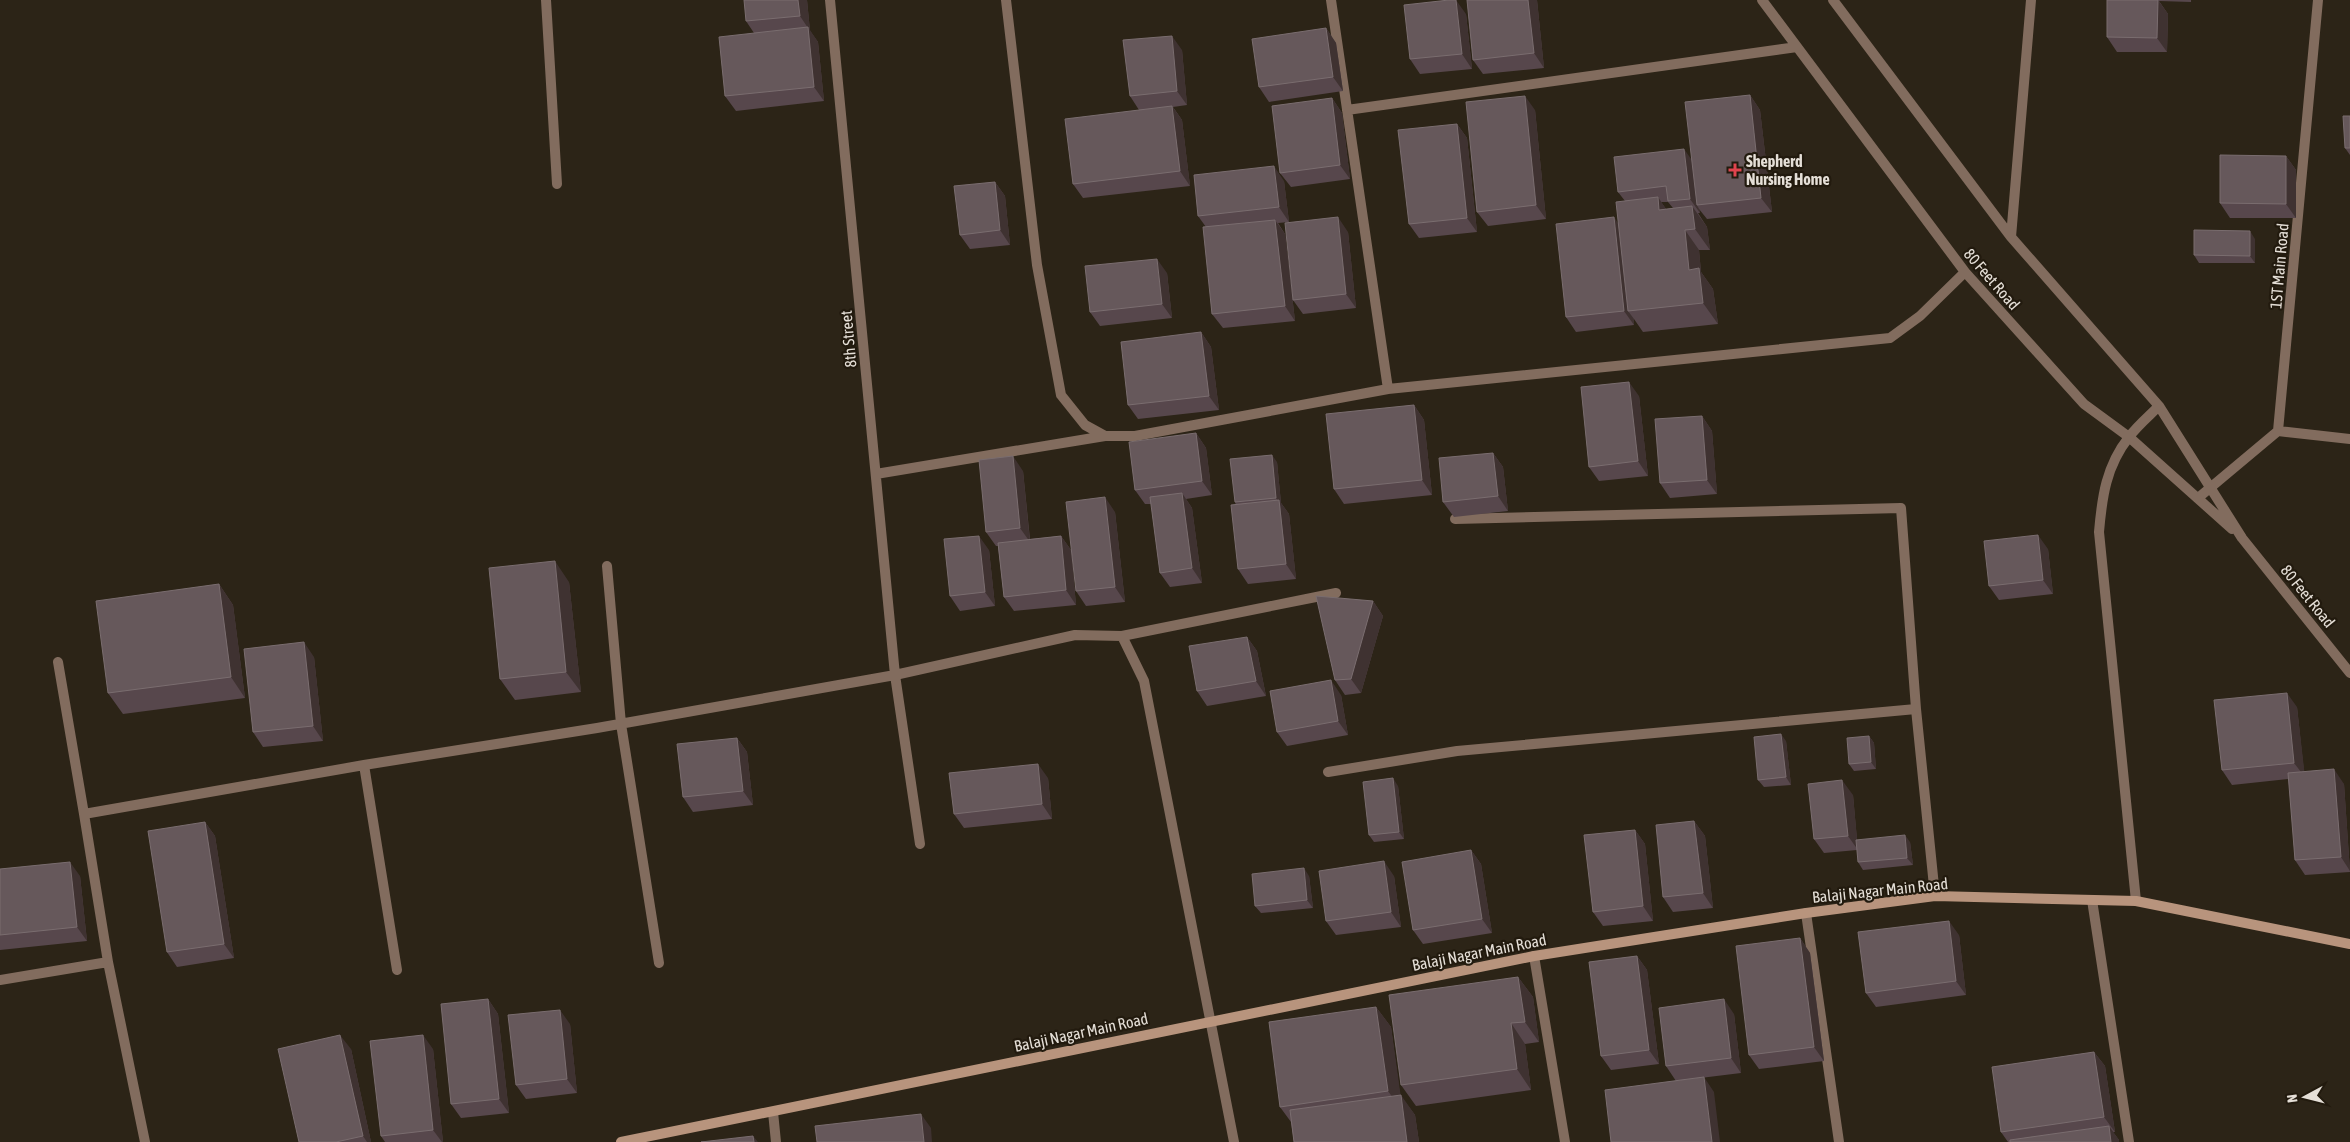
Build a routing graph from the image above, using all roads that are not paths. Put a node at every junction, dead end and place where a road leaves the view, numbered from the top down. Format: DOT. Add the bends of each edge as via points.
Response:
graph roads {
  1 [pos="546,0"];
  2 [pos="830,0"];
  3 [pos="1006,0"];
  4 [pos="1331,0"];
  5 [pos="1762,0"];
  6 [pos="1833,0"];
  7 [pos="2031,0"];
  8 [pos="2318,0"];
  9 [pos="1796,47"];
  10 [pos="1347,110"];
  11 [pos="557,184"];
  12 [pos="2012,237"];
  13 [pos="1965,272"];
  14 [pos="1388,389"];
  15 [pos="2160,406"];
  16 [pos="2278,431"];
  17 [pos="1104,436"];
  18 [pos="2129,436"];
  19 [pos="2350,439"];
  20 [pos="876,474"];
  21 [pos="2210,487"];
  22 [pos="2198,498"];
  23 [pos="1455,519"];
  24 [pos="2242,538"];
  25 [pos="607,566"];
  26 [pos="1336,593"];
  27 [pos="1122,636"];
  28 [pos="58,662"];
  29 [pos="2350,673"];
  30 [pos="895,675"];
  31 [pos="1916,709"];
  32 [pos="621,724"];
  33 [pos="364,765"];
  34 [pos="1328,772"];
  35 [pos="84,814"];
  36 [pos="920,844"];
  37 [pos="1935,896"];
  38 [pos="2092,900"];
  39 [pos="2136,901"];
  40 [pos="1806,913"];
  41 [pos="2350,944"];
  42 [pos="1534,956"];
  43 [pos="108,962"];
  44 [pos="659,963"];
  45 [pos="397,970"];
  46 [pos="0,980"];
  47 [pos="1209,1020"];
  48 [pos="773,1112"];
  49 [pos="145,1142"];
  50 [pos="620,1142"];
  51 [pos="776,1142"];
  52 [pos="1234,1142"];
  53 [pos="1565,1142"];
  54 [pos="1839,1142"];
  55 [pos="2129,1142"];
  1 -- 11 [label="street"];
  2 -- 20 [label="street, 8th Street"];
  3 -- 17 [label="street" via="1037,265 1061,395 1085,425"];
  4 -- 10 [label="street"];
  5 -- 9 [label="street, 80 Feet Road"];
  6 -- 12 [label="street, 80 Feet Road"];
  7 -- 12 [label="street"];
  8 -- 16 [label="street, 1ST Main Road"];
  9 -- 10 [label="street"];
  9 -- 13 [label="street, 80 Feet Road"];
  10 -- 14 [label="street"];
  12 -- 15 [label="street, 80 Feet Road"];
  13 -- 14 [label="street" via="1920,316 1890,338"];
  13 -- 18 [label="street, 80 Feet Road" via="2084,404"];
  14 -- 17 [label="street" via="1135,436"];
  15 -- 18 [label="street"];
  15 -- 21 [label="street, 80 Feet Road"];
  16 -- 19 [label="street"];
  16 -- 21 [label="street"];
  17 -- 20 [label="street"];
  18 -- 22 [label="street, 80 Feet Road"];
  18 -- 39 [label="street" via="2112,464 2103,490 2098,532"];
  20 -- 30 [label="street, 8th Street"];
  21 -- 22 [label="street"];
  21 -- 24 [label="street, 80 Feet Road"];
  22 -- 24 [label="street, 80 Feet Road"];
  23 -- 31 [label="street" via="1900,508"];
  24 -- 29 [label="street, 80 Feet Road"];
  25 -- 32 [label="street"];
  26 -- 27 [label="street"];
  27 -- 30 [label="street" via="1075,635"];
  27 -- 47 [label="street" via="1144,681"];
  28 -- 35 [label="street"];
  30 -- 32 [label="street"];
  30 -- 36 [label="street, 8th Street"];
  31 -- 34 [label="street" via="1457,750"];
  31 -- 37 [label="street"];
  32 -- 33 [label="street"];
  32 -- 44 [label="street"];
  33 -- 35 [label="street"];
  33 -- 45 [label="street"];
  35 -- 43 [label="street"];
  37 -- 38 [label="main road, Balaji Nagar Main Road"];
  37 -- 40 [label="main road, Balaji Nagar Main Road"];
  38 -- 39 [label="main road, Balaji Nagar Main Road"];
  38 -- 55 [label="street"];
  39 -- 41 [label="main road, Balaji Nagar Main Road"];
  40 -- 42 [label="main road, Balaji Nagar Main Road"];
  40 -- 54 [label="street"];
  42 -- 47 [label="main road, Balaji Nagar Main Road"];
  42 -- 53 [label="street"];
  43 -- 46 [label="street"];
  43 -- 49 [label="street"];
  47 -- 48 [label="main road, Balaji Nagar Main Road"];
  47 -- 52 [label="street"];
  48 -- 50 [label="main road, Balaji Nagar Main Road"];
  48 -- 51 [label="street"];
}
